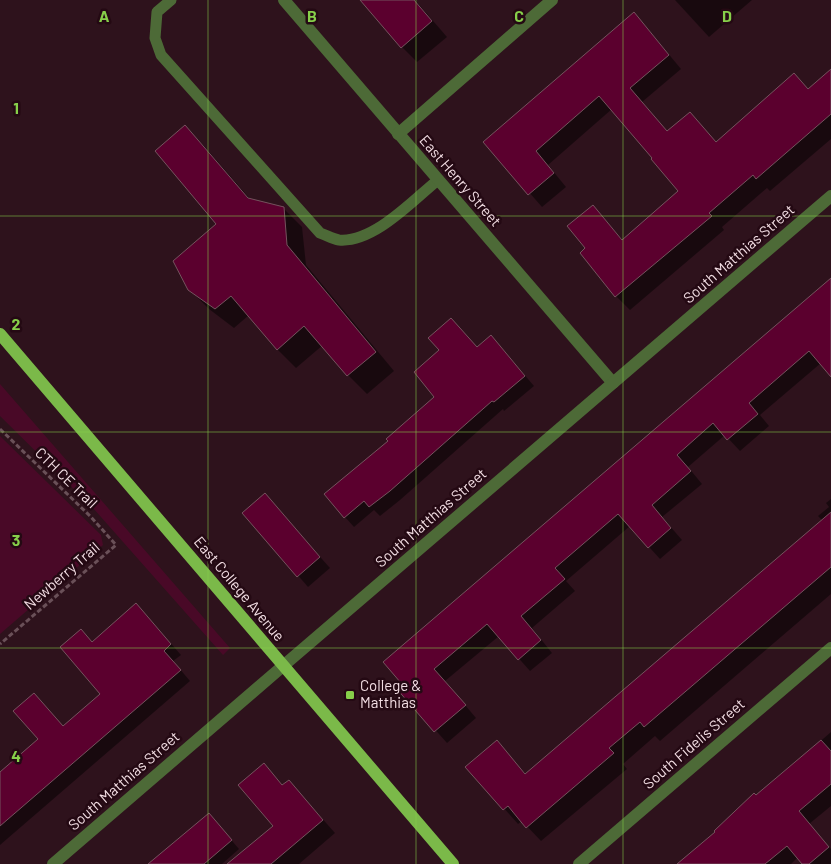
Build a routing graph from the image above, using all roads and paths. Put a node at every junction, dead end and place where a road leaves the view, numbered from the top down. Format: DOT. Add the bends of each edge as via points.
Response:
graph roads {
  1 [pos="171,0"];
  2 [pos="284,0"];
  3 [pos="552,0"];
  4 [pos="398,134"];
  5 [pos="438,180"];
  6 [pos="831,196"];
  7 [pos="0,334"];
  8 [pos="612,383"];
  9 [pos="0,429"];
  10 [pos="116,545"];
  11 [pos="0,644"];
  12 [pos="831,648"];
  13 [pos="283,666"];
  14 [pos="53,864"];
  15 [pos="453,864"];
  16 [pos="579,864"];
  1 -- 5 [label="lane" via="157,12 156,38 161,55 320,233 338,240 358,238 379,228"];
  2 -- 4 [label="street, East Henry Street"];
  3 -- 4 [label="street"];
  4 -- 5 [label="street, East Henry Street"];
  5 -- 8 [label="street, East Henry Street"];
  6 -- 8 [label="street, South Matthias Street"];
  7 -- 13 [label="main road, East College Avenue"];
  8 -- 13 [label="street, South Matthias Street"];
  9 -- 10 [label="path, CTH CE Trail"];
  10 -- 11 [label="path, Newberry Trail"];
  12 -- 16 [label="street, South Fidelis Street"];
  13 -- 14 [label="street, South Matthias Street"];
  13 -- 15 [label="main road, East College Avenue"];
}
